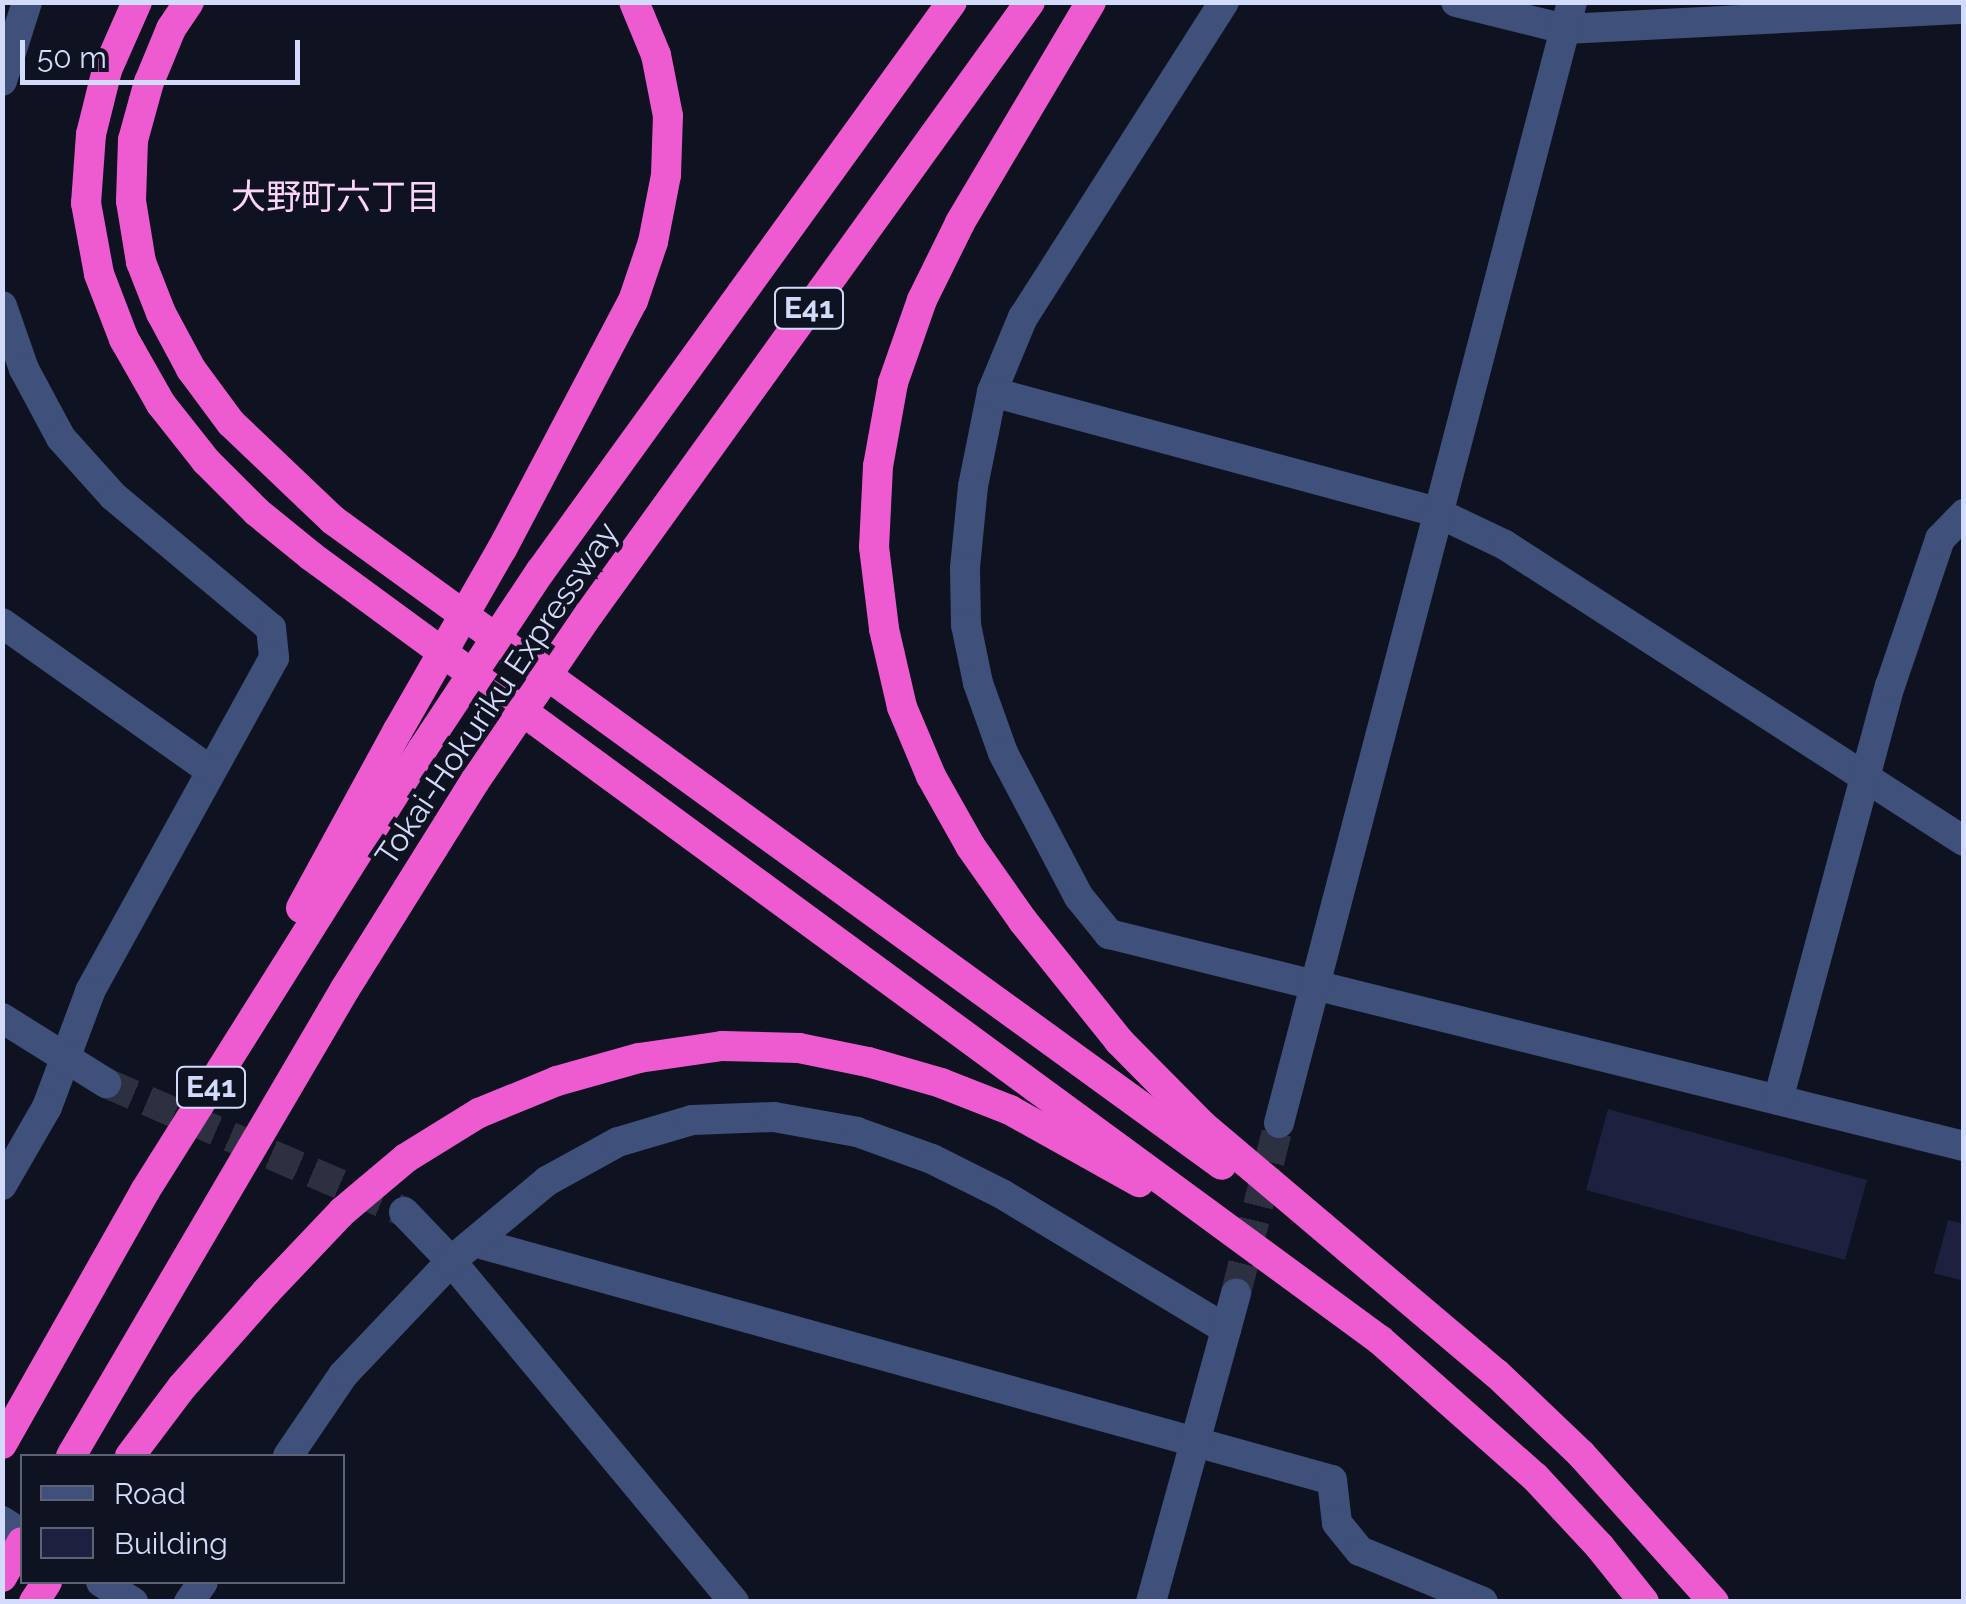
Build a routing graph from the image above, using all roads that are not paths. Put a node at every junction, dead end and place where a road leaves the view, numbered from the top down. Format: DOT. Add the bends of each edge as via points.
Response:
graph roads {
  1 [pos="27,2"];
  2 [pos="137,2"];
  3 [pos="189,2"];
  4 [pos="634,2"];
  5 [pos="952,2"];
  6 [pos="1030,2"];
  7 [pos="1091,2"];
  8 [pos="1224,2"];
  9 [pos="1456,2"];
  10 [pos="1964,9"];
  11 [pos="1568,16"];
  12 [pos="2,81"];
  13 [pos="2,306"];
  14 [pos="992,392"];
  15 [pos="1436,512"];
  16 [pos="1964,514"];
  17 [pos="2,623"];
  18 [pos="410,741"];
  19 [pos="210,770"];
  20 [pos="1862,776"];
  21 [pos="1964,841"];
  22 [pos="1316,987"];
  23 [pos="2,1018"];
  24 [pos="65,1060"];
  25 [pos="106,1084"];
  26 [pos="1778,1100"];
  27 [pos="1279,1123"];
  28 [pos="1964,1146"];
  29 [pos="2,1185"];
  30 [pos="404,1212"];
  31 [pos="474,1242"];
  32 [pos="450,1261"];
  33 [pos="1236,1293"];
  34 [pos="1412,1302"];
  35 [pos="1226,1329"];
  36 [pos="1380,1340"];
  37 [pos="6,1437"];
  38 [pos="1195,1442"];
  39 [pos="72,1454"];
  40 [pos="132,1454"];
  41 [pos="289,1454"];
  42 [pos="20,1546"];
  43 [pos="2,1577"];
  44 [pos="104,1584"];
  45 [pos="133,1602"];
  46 [pos="734,1602"];
  47 [pos="1151,1602"];
  48 [pos="1482,1602"];
  49 [pos="1644,1602"];
  50 [pos="1714,1602"];
  1 -- 12 [label="street"];
  2 -- 36 [label="highway" via="107,70 86,203 99,274 124,339 161,404 206,461 312,556"];
  3 -- 34 [label="highway" via="149,82 133,140 131,201 141,262 161,313 190,369 231,423 334,520"];
  4 -- 18 [label="highway, bridge" via="656,55 668,116 666,175 652,242 633,300"];
  5 -- 18 [label="highway, Tokai-Hokuriku Expressway / E41, bridge"];
  6 -- 39 [label="highway, Tokai-Hokuriku Expressway / E41, bridge" via="475,781 344,988"];
  7 -- 34 [label="highway" via="960,223 922,300 894,384 878,466 874,547 902,707 972,847 1118,1041 1202,1125"];
  8 -- 14 [label="street" via="1023,317"];
  9 -- 11 [label="street"];
  10 -- 11 [label="street"];
  11 -- 15 [label="street"];
  13 -- 19 [label="street" via="24,369 61,438 113,496 271,628 274,658"];
  14 -- 15 [label="street"];
  14 -- 22 [label="street" via="972,486 966,625 997,736 1045,836 1079,897 1110,934"];
  15 -- 20 [label="street" via="1505,546"];
  15 -- 22 [label="street"];
  16 -- 20 [label="street" via="1940,539"];
  17 -- 19 [label="street"];
  18 -- 37 [label="highway"];
  19 -- 24 [label="street" via="90,992"];
  20 -- 21 [label="street"];
  20 -- 26 [label="street"];
  22 -- 26 [label="street"];
  22 -- 27 [label="street"];
  23 -- 24 [label="street"];
  24 -- 25 [label="street"];
  24 -- 29 [label="street" via="47,1107"];
  26 -- 28 [label="street"];
  30 -- 32 [label="street"];
  31 -- 32 [label="street"];
  31 -- 35 [label="street" via="548,1181 618,1142 692,1120 774,1117 857,1132 932,1158"];
  31 -- 38 [label="street"];
  32 -- 41 [label="street" via="343,1375"];
  32 -- 46 [label="street"];
  33 -- 35 [label="street"];
  34 -- 50 [label="highway" via="1580,1454"];
  35 -- 38 [label="street"];
  36 -- 40 [label="highway" via="1174,1202 1010,1110 868,1062 799,1048 722,1046 639,1058 557,1081 479,1113 406,1158 343,1210 266,1292"];
  36 -- 49 [label="highway" via="1535,1478"];
  38 -- 47 [label="street"];
  38 -- 48 [label="street" via="1332,1480 1336,1523 1360,1551"];
  42 -- 43 [label="highway"];
  44 -- 45 [label="street"];
}
